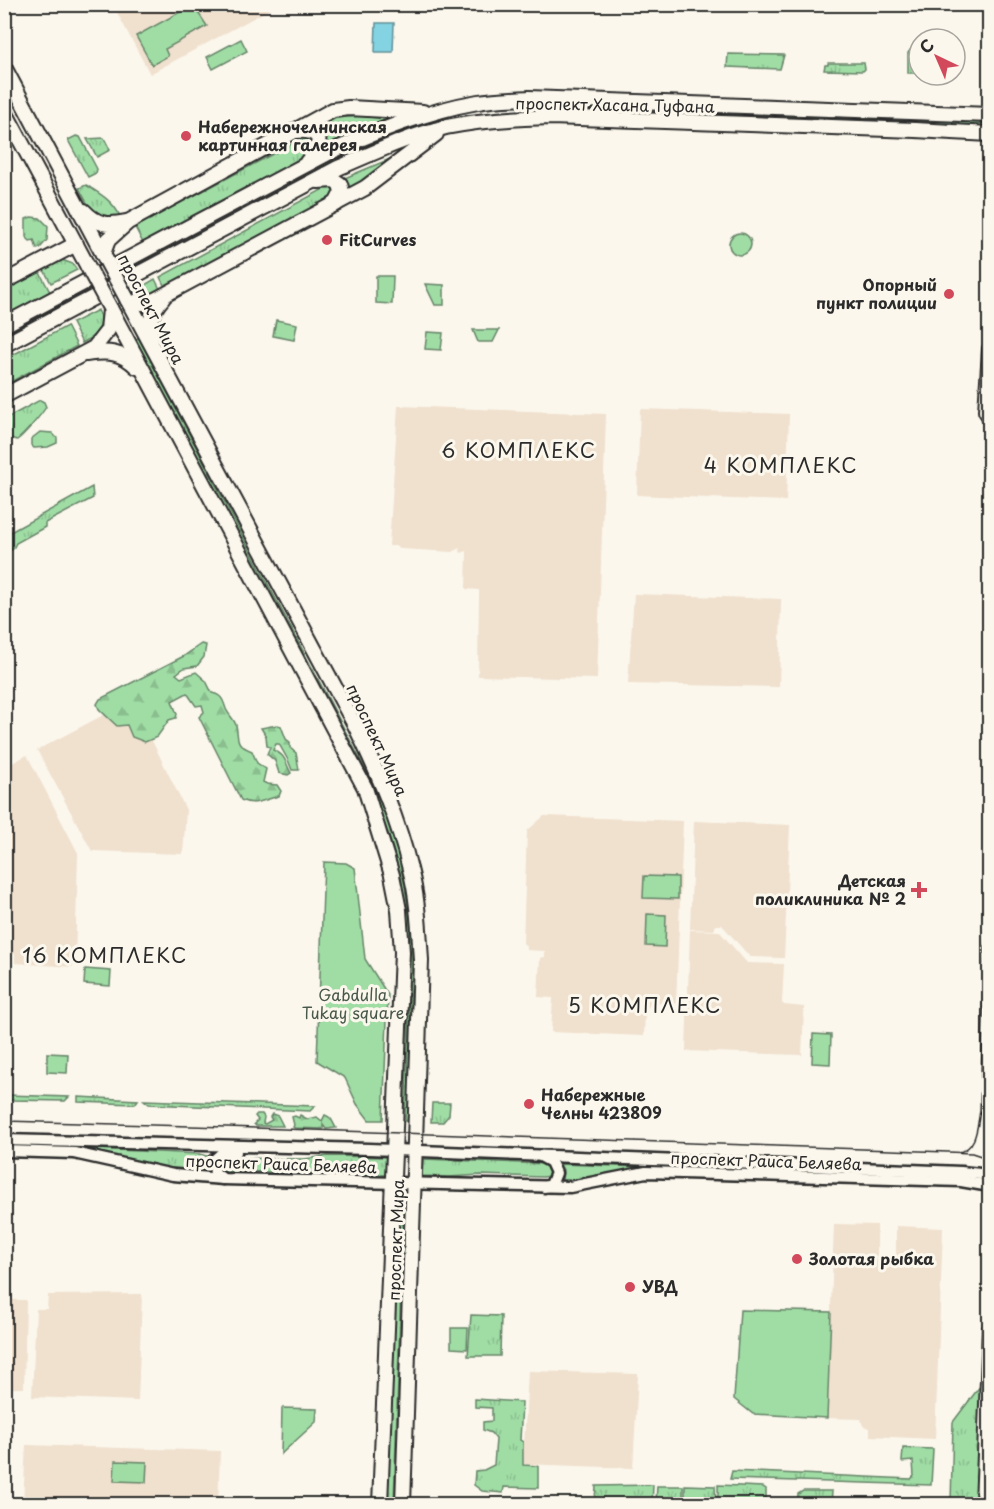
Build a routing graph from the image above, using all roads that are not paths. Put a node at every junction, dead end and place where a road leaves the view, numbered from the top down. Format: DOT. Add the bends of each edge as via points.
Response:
graph roads {
  1 [pos="4,67"];
  2 [pos="4,110"];
  3 [pos="431,112"];
  4 [pos="986,113"];
  5 [pos="445,128"];
  6 [pos="295,130"];
  7 [pos="986,136"];
  8 [pos="303,166"];
  9 [pos="312,181"];
  10 [pos="74,199"];
  11 [pos="336,204"];
  12 [pos="128,222"];
  13 [pos="76,244"];
  14 [pos="104,256"];
  15 [pos="4,282"];
  16 [pos="166,295"];
  17 [pos="127,299"];
  18 [pos="110,308"];
  19 [pos="4,325"];
  20 [pos="4,345"];
  21 [pos="154,348"];
  22 [pos="990,349"];
  23 [pos="84,354"];
  24 [pos="146,376"];
  25 [pos="4,396"];
  26 [pos="990,417"];
  27 [pos="4,1140"];
  28 [pos="271,1146"];
  29 [pos="4,1151"];
  30 [pos="393,1151"];
  31 [pos="415,1152"];
  32 [pos="542,1157"];
  33 [pos="990,1175"];
  34 [pos="223,1179"];
  35 [pos="392,1184"];
  36 [pos="414,1184"];
  37 [pos="990,1186"];
  38 [pos="540,1187"];
  39 [pos="990,1329"];
  40 [pos="380,1504"];
  41 [pos="403,1504"];
  42 [pos="983,1504"];
  1 -- 10 [label="main road, проспект Мира"];
  2 -- 13 [label="main road, проспект Мира"];
  3 -- 4 [label="main road, проспект Хасана Туфана" via="480,101 529,98"];
  3 -- 6 [label="main road" via="333,110"];
  3 -- 8 [label="main road, проспект Хасана Туфана" via="384,128"];
  5 -- 7 [label="main road, проспект Хасана Туфана" via="551,117"];
  5 -- 9 [label="main road, проспект Хасана Туфана" via="393,144"];
  5 -- 11 [label="main road" via="365,188"];
  6 -- 8 [label="main road" via="309,130 319,142"];
  6 -- 12 [label="main road"];
  8 -- 19 [label="main road, проспект Хасана Туфана"];
  9 -- 11 [label="main road" via="334,180 340,184 342,192"];
  9 -- 20 [label="main road, проспект Хасана Туфана"];
  10 -- 12 [label="main road" via="97,223"];
  10 -- 14 [label="main road, проспект Мира"];
  11 -- 16 [label="main road"];
  12 -- 14 [label="main road" via="108,240"];
  13 -- 15 [label="main road"];
  13 -- 18 [label="main road, проспект Мира, bridge"];
  14 -- 17 [label="main road, проспект Мира, bridge"];
  16 -- 17 [label="main road" via="142,303"];
  16 -- 21 [label="main road" via="150,319"];
  17 -- 21 [label="main road, проспект Мира"];
  18 -- 23 [label="main road" via="105,336"];
  18 -- 24 [label="main road, проспект Мира"];
  21 -- 31 [label="main road, проспект Мира" via="356,727 385,789 411,870 419,922"];
  22 -- 26 [label="main road" via="986,411"];
  23 -- 24 [label="main road" via="118,353"];
  23 -- 25 [label="main road"];
  24 -- 30 [label="main road, проспект Мира" via="366,788 376,819 399,910 402,952"];
  27 -- 28 [label="street, проспект Раиса Беляева"];
  28 -- 30 [label="street, проспект Раиса Беляева"];
  28 -- 34 [label="street" via="256,1152 222,1152 216,1156 212,1166"];
  29 -- 34 [label="street, проспект Раиса Беляева" via="74,1153 173,1175"];
  30 -- 31 [label="street, проспект Раиса Беляева"];
  30 -- 35 [label="main road, проспект Мира"];
  31 -- 32 [label="street, проспект Раиса Беляева"];
  31 -- 36 [label="main road, проспект Мира"];
  32 -- 33 [label="street, проспект Раиса Беляева"];
  32 -- 38 [label="street" via="551,1162 556,1173 551,1185"];
  34 -- 35 [label="street, проспект Раиса Беляева"];
  35 -- 36 [label="street, проспект Раиса Беляева"];
  35 -- 40 [label="main road, проспект Мира"];
  36 -- 38 [label="street, проспект Раиса Беляева"];
  36 -- 41 [label="main road, проспект Мира"];
  37 -- 38 [label="street, проспект Раиса Беляева" via="961,1181 646,1172 570,1187"];
  39 -- 42 [label="main road"];
}
